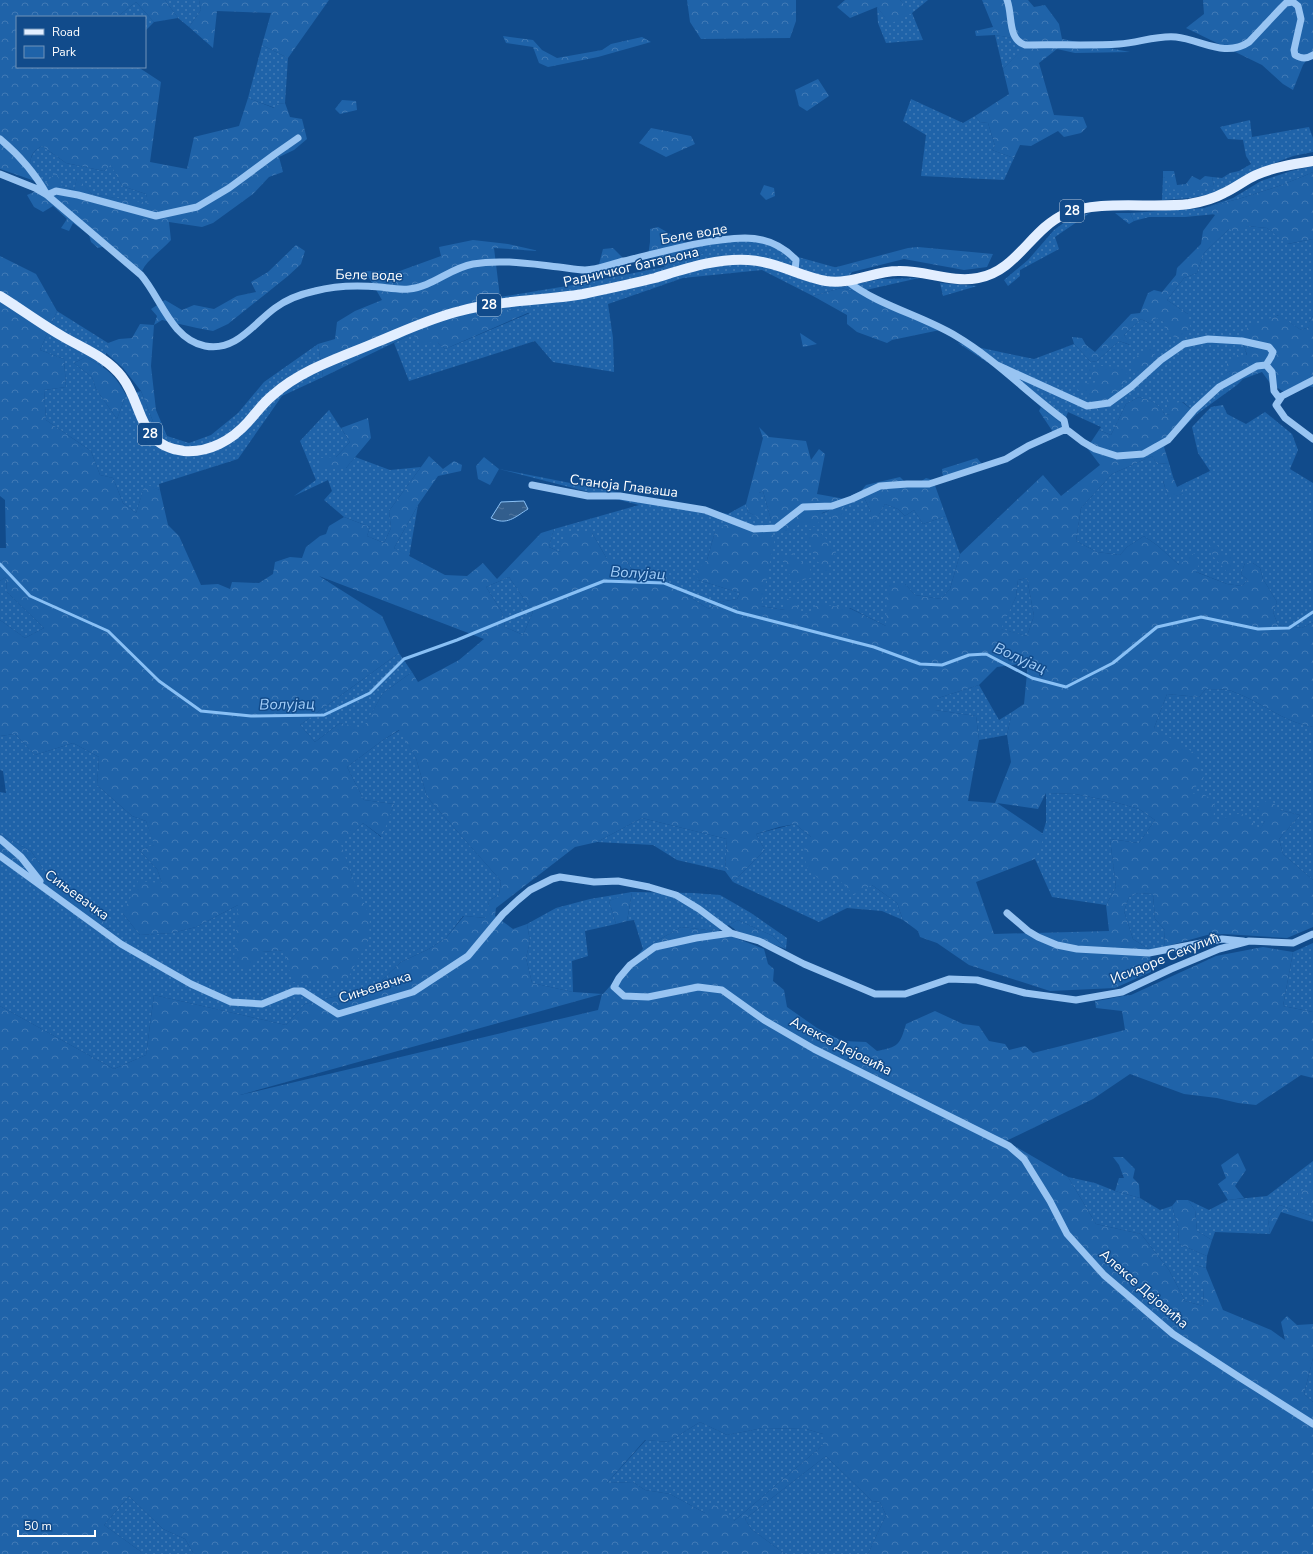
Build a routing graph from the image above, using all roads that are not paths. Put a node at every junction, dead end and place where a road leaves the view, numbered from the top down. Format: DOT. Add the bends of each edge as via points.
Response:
graph roads {
  1 [pos="1008,0"];
  2 [pos="1313,55"];
  3 [pos="298,138"];
  4 [pos="0,140"];
  5 [pos="1313,161"];
  6 [pos="0,174"];
  7 [pos="47,195"];
  8 [pos="795,271"];
  9 [pos="847,281"];
  10 [pos="0,296"];
  11 [pos="997,365"];
  12 [pos="1266,365"];
  13 [pos="1313,380"];
  14 [pos="1280,399"];
  15 [pos="1066,429"];
  16 [pos="1313,439"];
  17 [pos="532,485"];
  18 [pos="0,839"];
  19 [pos="0,856"];
  20 [pos="45,887"];
  21 [pos="1007,913"];
  22 [pos="731,932"];
  23 [pos="1313,934"];
  24 [pos="1249,941"];
  25 [pos="949,979"];
  26 [pos="1313,1424"];
  1 -- 2 [label="street" via="1013,33 1016,40 1025,45 1120,44 1165,36 1223,49 1243,46 1249,42 1286,3 1293,2 1298,6 1301,19 1294,50 1301,58"];
  3 -- 7 [label="street" via="229,188 197,207 156,216 78,195 56,191"];
  4 -- 7 [label="street" via="26,165"];
  5 -- 9 [label="main road, Радничког батаљона / 28" via="1283,166 1259,174 1222,194 1200,202 1181,205 1121,205 1066,213 1052,222 1006,266 978,279 956,279 901,270"];
  6 -- 7 [label="street, Беле воде"];
  7 -- 8 [label="street, Беле воде" via="141,275 152,288 167,316 180,331 192,341 204,346 218,347 231,344 274,308 300,295 334,286 408,289 425,286 471,264 502,262 586,270 710,242 745,238 769,242 784,248 796,260"];
  8 -- 9 [label="main road, Радничког батаљона / 28" via="822,280"];
  8 -- 10 [label="main road, Радничког батаљона / 28" via="747,260 717,262 621,286 552,299 500,303 451,313 306,373 271,396 227,441 210,448 189,451 170,448 151,435 142,420 128,384 112,366"];
  9 -- 11 [label="street" via="858,289 935,324"];
  11 -- 12 [label="street" via="1087,406 1109,403 1184,344 1208,339 1258,344 1269,347 1273,352"];
  11 -- 15 [label="street" via="1064,420"];
  12 -- 14 [label="street" via="1272,372 1274,391"];
  12 -- 15 [label="street" via="1257,366 1219,387 1194,410 1168,440 1143,454 1117,456 1095,449"];
  13 -- 14 [label="street"];
  14 -- 16 [label="street" via="1276,405 1285,418"];
  15 -- 17 [label="street, Станоја Главаша" via="1006,459 929,484 880,486 832,506 803,507 776,528 754,529 706,510 620,496 588,496"];
  18 -- 20 [label="street" via="21,857"];
  19 -- 20 [label="street, Сињевачка"];
  20 -- 22 [label="street, Сињевачка" via="121,944 191,984 232,1002 262,1004 294,991 302,992 338,1014 413,992 468,956 518,900 530,890 552,879 618,881 649,887 676,895"];
  21 -- 24 [label="street, Исидоре Секулић" via="1038,937 1056,945 1077,949 1149,953 1222,939"];
  22 -- 25 [label="street, Алексе Дејовића" via="759,941 804,964 875,994 905,994"];
  22 -- 26 [label="street, Алексе Дејовића" via="655,947 630,965 614,987 624,996 648,997 698,987 722,990 764,1020 814,1049 1009,1146 1024,1159 1067,1234 1104,1275 1173,1334"];
  23 -- 24 [label="street, Исидоре Секулић" via="1293,943"];
  24 -- 25 [label="street, Исидоре Секулић" via="1219,949 1122,992 1076,1000 1025,993 976,980"];
}
